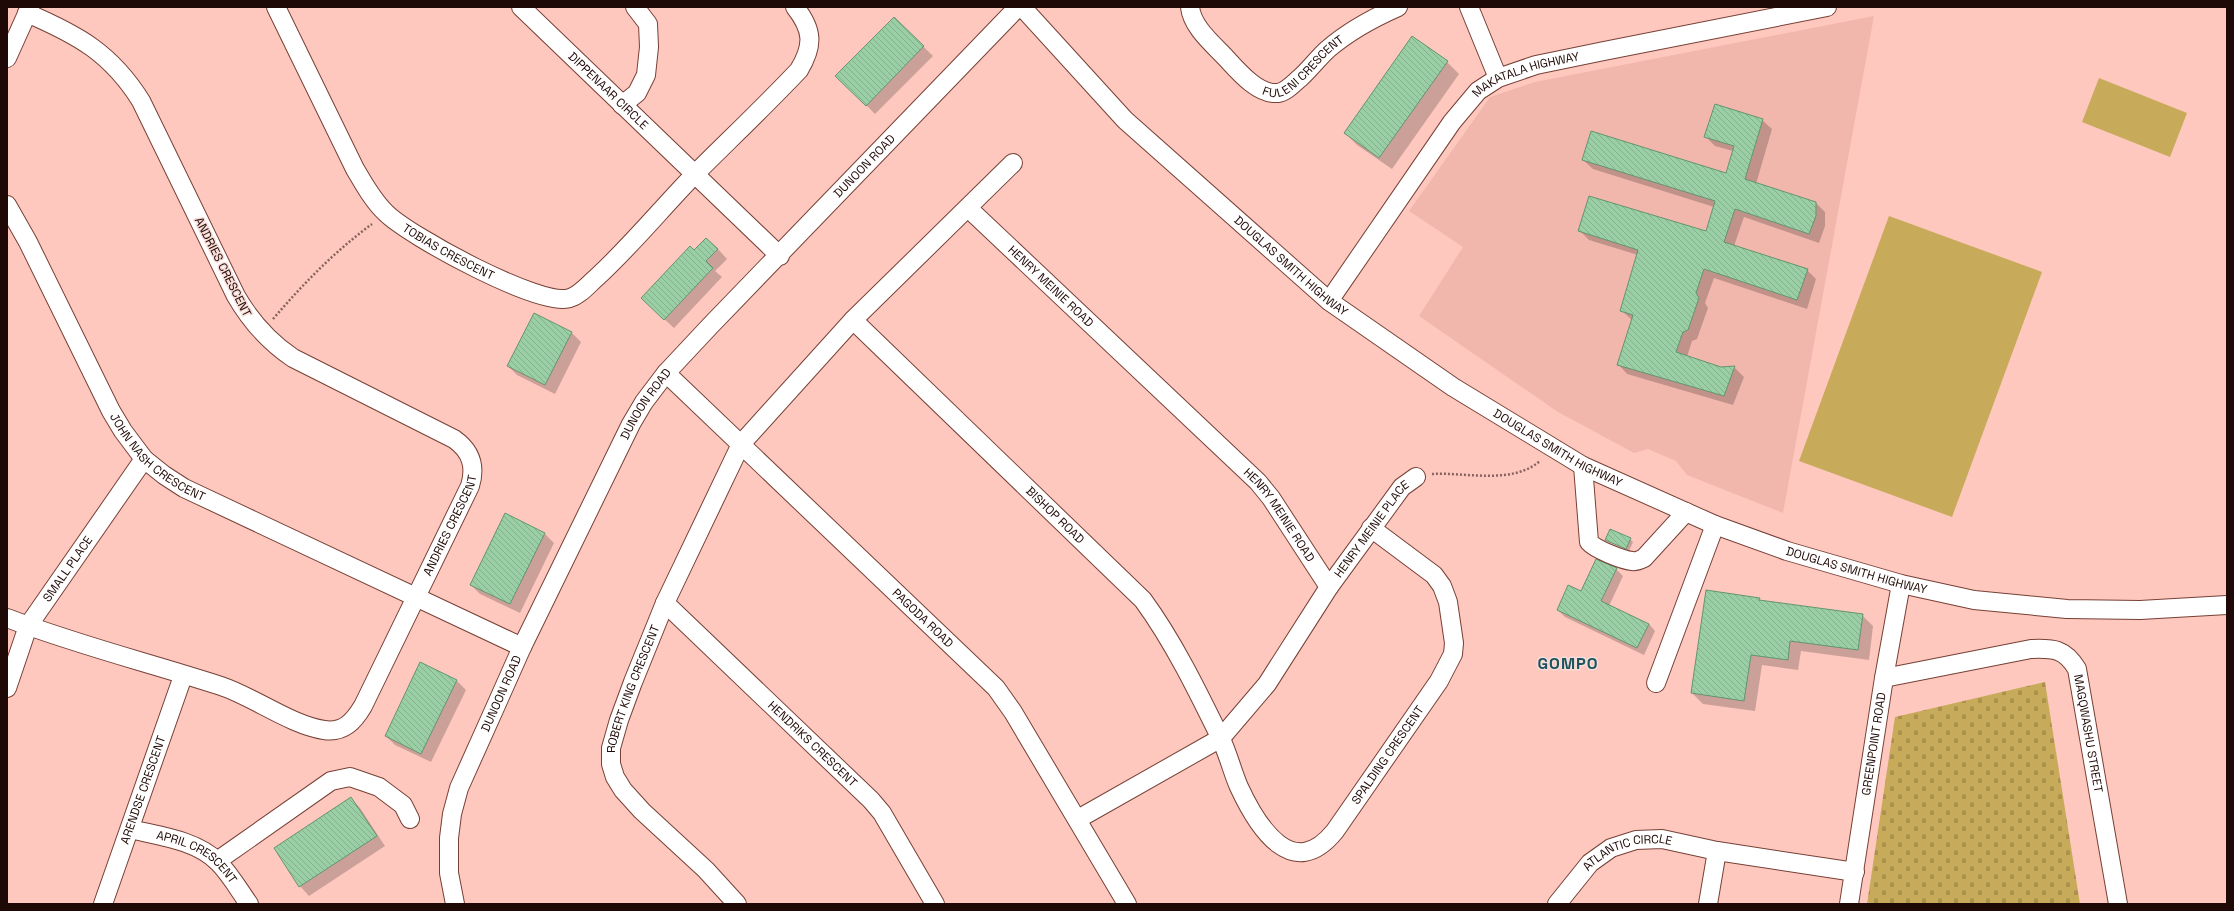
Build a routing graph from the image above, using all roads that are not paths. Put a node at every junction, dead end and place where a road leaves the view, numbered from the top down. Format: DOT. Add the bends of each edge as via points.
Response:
graph roads {
  1 [pos="276,7"];
  2 [pos="521,7"];
  3 [pos="634,7"];
  4 [pos="795,7"];
  5 [pos="1018,7"];
  6 [pos="1022,7"];
  7 [pos="1190,7"];
  8 [pos="1398,7"];
  9 [pos="1469,7"];
  10 [pos="1827,7"];
  11 [pos="29,10"];
  12 [pos="7,58"];
  13 [pos="1498,78"];
  14 [pos="622,105"];
  15 [pos="1013,163"];
  16 [pos="695,175"];
  17 [pos="7,205"];
  18 [pos="968,208"];
  19 [pos="780,256"];
  20 [pos="1329,301"];
  21 [pos="853,320"];
  22 [pos="666,373"];
  23 [pos="741,444"];
  24 [pos="144,459"];
  25 [pos="1584,466"];
  26 [pos="1416,477"];
  27 [pos="1686,512"];
  28 [pos="1715,525"];
  29 [pos="1371,528"];
  30 [pos="1901,584"];
  31 [pos="1329,586"];
  32 [pos="416,598"];
  33 [pos="665,603"];
  34 [pos="2227,605"];
  35 [pos="7,618"];
  36 [pos="28,626"];
  37 [pos="522,647"];
  38 [pos="183,676"];
  39 [pos="1884,678"];
  40 [pos="1656,684"];
  41 [pos="7,688"];
  42 [pos="1221,738"];
  43 [pos="410,819"];
  44 [pos="1078,819"];
  45 [pos="130,829"];
  46 [pos="1717,850"];
  47 [pos="217,861"];
  48 [pos="1855,872"];
  49 [pos="103,904"];
  50 [pos="249,904"];
  51 [pos="455,904"];
  52 [pos="737,904"];
  53 [pos="935,904"];
  54 [pos="1127,904"];
  55 [pos="1557,904"];
  56 [pos="1708,904"];
  57 [pos="1849,904"];
  58 [pos="2118,904"];
  1 -- 16 [label="street, TOBIAS CRESCENT" via="355,169 386,213 423,240 452,256 528,291 550,299 572,298 611,264"];
  2 -- 14 [label="street, DIPPENAAR CIRCLE"];
  3 -- 14 [label="street" via="648,24 646,75 637,93"];
  4 -- 16 [label="street" via="809,30 807,57 794,75"];
  5 -- 19 [label="street, DUNOON ROAD"];
  6 -- 20 [label="street, DOUGLAS SMITH HIGHWAY" via="1125,120"];
  7 -- 8 [label="street, FULENI CRESCENT" via="1197,26 1234,67 1259,88 1279,93 1289,88 1349,33 1370,19"];
  9 -- 13 [label="street"];
  10 -- 13 [label="street, MAKATALA HIGHWAY" via="1604,50"];
  11 -- 12 [label="street"];
  11 -- 32 [label="street, ANDRIES CRESCENT" via="94,48 127,78 141,101 236,296 248,317 261,332 293,358 454,439 469,453 473,475 470,486"];
  13 -- 20 [label="street, MAKATALA HIGHWAY" via="1478,91 1452,122"];
  14 -- 16 [label="street, DIPPENAAR CIRCLE"];
  15 -- 18 [label="street"];
  16 -- 19 [label="street, DIPPENAAR CIRCLE"];
  17 -- 24 [label="street, JOHN NASH CRESCENT" via="28,242 111,411"];
  18 -- 21 [label="street"];
  18 -- 31 [label="street, HENRY MEINIE ROAD" via="1258,482"];
  19 -- 22 [label="street, DUNOON ROAD"];
  20 -- 25 [label="street, DOUGLAS SMITH HIGHWAY" via="1453,387"];
  21 -- 23 [label="street"];
  21 -- 42 [label="street, BISHOP ROAD" via="1143,600 1158,621"];
  22 -- 23 [label="street, PAGODA ROAD"];
  22 -- 37 [label="street, DUNOON ROAD" via="631,424"];
  23 -- 33 [label="street, ROBERT KING CRESCENT"];
  23 -- 44 [label="street, PAGODA ROAD" via="996,688"];
  24 -- 32 [label="street, JOHN NASH CRESCENT" via="184,488"];
  24 -- 36 [label="street, SMALL PLACE"];
  25 -- 27 [label="street, DOUGLAS SMITH HIGHWAY"];
  25 -- 27 [label="street" via="1589,542 1599,549 1631,561 1638,561 1644,558"];
  26 -- 29 [label="street, HENRY MEINIE PLACE" via="1402,488"];
  27 -- 28 [label="street, DOUGLAS SMITH HIGHWAY"];
  28 -- 30 [label="street, DOUGLAS SMITH HIGHWAY" via="1787,551"];
  28 -- 40 [label="street"];
  29 -- 31 [label="street, HENRY MEINIE PLACE"];
  29 -- 42 [label="street, SPALDING CRESCENT" via="1434,574 1442,586 1448,602 1454,643 1453,654 1439,681 1326,843 1314,851 1300,853 1286,849 1266,832 1240,788"];
  30 -- 34 [label="street, DOUGLAS SMITH HIGHWAY" via="1974,600 2067,609 2140,610"];
  30 -- 39 [label="street, GREENPOINT ROAD"];
  31 -- 42 [label="street" via="1267,684"];
  32 -- 37 [label="street, JOHN NASH CRESCENT"];
  32 -- 38 [label="street" via="363,706 346,726 325,730 291,718 232,691"];
  33 -- 52 [label="street, ROBERT KING CRESCENT" via="619,720 611,764 623,790 706,870"];
  33 -- 53 [label="street, HENDRIKS CRESCENT" via="871,800 882,813"];
  35 -- 36 [label="street"];
  36 -- 38 [label="street"];
  36 -- 41 [label="street, SMALL PLACE"];
  37 -- 51 [label="street, DUNOON ROAD" via="459,788 452,814 449,872"];
  38 -- 45 [label="street, ARENDSE CRESCENT"];
  39 -- 48 [label="street, GREENPOINT ROAD"];
  39 -- 58 [label="street, MAGQWASHU STREET" via="2031,649 2047,648 2070,658 2077,669"];
  42 -- 44 [label="street"];
  43 -- 47 [label="street" via="403,805 378,787 350,777 332,781"];
  44 -- 54 [label="street, PAGODA ROAD"];
  45 -- 47 [label="street, APRIL CRESCENT" via="187,844"];
  45 -- 49 [label="street, ARENDSE CRESCENT"];
  46 -- 48 [label="street, ATLANTIC CIRCLE"];
  46 -- 55 [label="street, ATLANTIC CIRCLE" via="1662,839 1636,840 1611,848 1590,863"];
  46 -- 56 [label="street"];
  47 -- 50 [label="street, APRIL CRESCENT"];
  48 -- 57 [label="street, GREENPOINT ROAD"];
}
